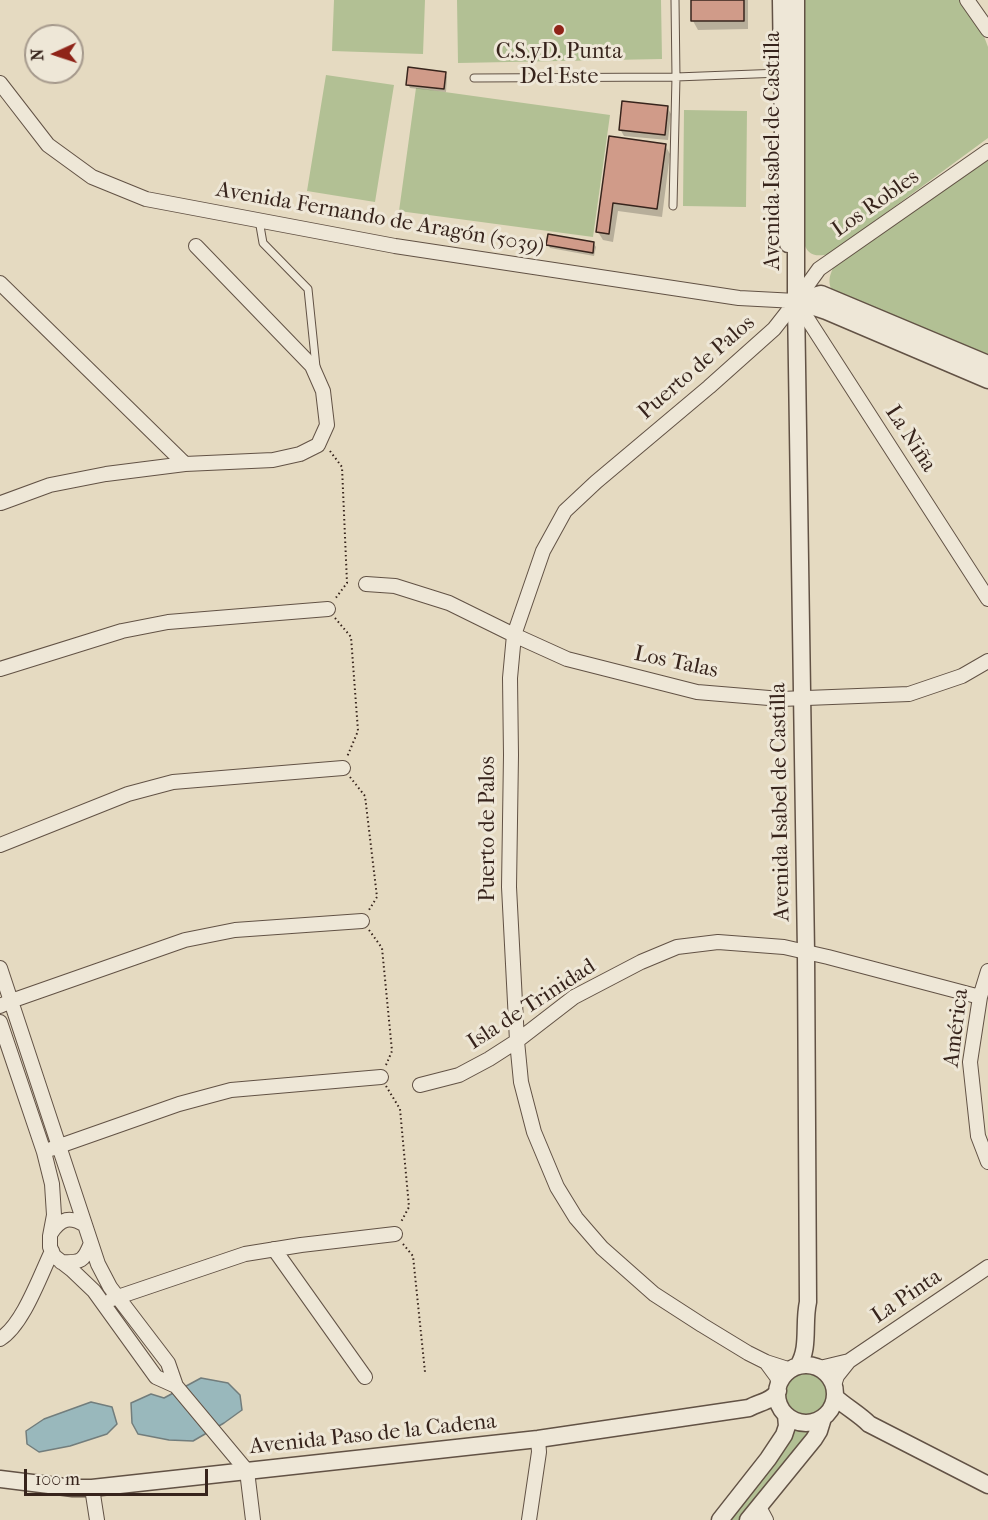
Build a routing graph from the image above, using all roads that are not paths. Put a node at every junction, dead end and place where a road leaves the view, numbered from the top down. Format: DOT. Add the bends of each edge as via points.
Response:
graph roads {
  1 [pos="675,0"];
  2 [pos="781,0"];
  3 [pos="796,0"];
  4 [pos="966,0"];
  5 [pos="988,30"];
  6 [pos="781,74"];
  7 [pos="676,77"];
  8 [pos="474,78"];
  9 [pos="0,83"];
  10 [pos="988,151"];
  11 [pos="673,206"];
  12 [pos="259,220"];
  13 [pos="196,246"];
  14 [pos="0,283"];
  15 [pos="796,301"];
  16 [pos="988,364"];
  17 [pos="317,378"];
  18 [pos="988,380"];
  19 [pos="185,464"];
  20 [pos="0,500"];
  21 [pos="366,584"];
  22 [pos="988,599"];
  23 [pos="328,609"];
  24 [pos="514,635"];
  25 [pos="988,661"];
  26 [pos="0,669"];
  27 [pos="802,699"];
  28 [pos="343,768"];
  29 [pos="0,845"];
  30 [pos="362,921"];
  31 [pos="806,952"];
  32 [pos="0,968"];
  33 [pos="988,970"];
  34 [pos="980,997"];
  35 [pos="5,1004"];
  36 [pos="0,1022"];
  37 [pos="517,1041"];
  38 [pos="381,1077"];
  39 [pos="420,1085"];
  40 [pos="60,1146"];
  41 [pos="44,1152"];
  42 [pos="988,1162"];
  43 [pos="85,1225"];
  44 [pos="51,1233"];
  45 [pos="395,1234"];
  46 [pos="92,1243"];
  47 [pos="274,1249"];
  48 [pos="52,1251"];
  49 [pos="61,1262"];
  50 [pos="988,1267"];
  51 [pos="119,1298"];
  52 [pos="101,1302"];
  53 [pos="808,1302"];
  54 [pos="0,1339"];
  55 [pos="849,1360"];
  56 [pos="766,1362"];
  57 [pos="795,1368"];
  58 [pos="820,1368"];
  59 [pos="365,1377"];
  60 [pos="177,1388"];
  61 [pos="778,1388"];
  62 [pos="834,1391"];
  63 [pos="749,1408"];
  64 [pos="786,1414"];
  65 [pos="824,1417"];
  66 [pos="869,1424"];
  67 [pos="538,1440"];
  68 [pos="247,1472"];
  69 [pos="0,1479"];
  70 [pos="988,1485"];
  71 [pos="92,1488"];
  72 [pos="757,1516"];
  73 [pos="97,1520"];
  74 [pos="253,1520"];
  75 [pos="529,1520"];
  76 [pos="720,1520"];
  1 -- 7 [label="lane"];
  2 -- 6 [label="street, Avenida Isabel de Castilla"];
  3 -- 15 [label="street, Avenida Isabel de Castilla"];
  4 -- 5 [label="street"];
  6 -- 7 [label="lane"];
  6 -- 15 [label="street, Avenida Isabel de Castilla" via="784,211"];
  7 -- 8 [label="lane"];
  7 -- 11 [label="lane"];
  9 -- 12 [label="street, Avenida Fernando de Aragón (5039)" via="48,145 92,177 146,199"];
  10 -- 15 [label="street, Los Robles" via="819,269"];
  12 -- 15 [label="street, Avenida Fernando de Aragón (5039)" via="394,246 727,297"];
  12 -- 17 [label="lane" via="263,243 308,289"];
  13 -- 17 [label="street" via="312,366"];
  14 -- 19 [label="street"];
  15 -- 16 [label="street" via="821,294"];
  15 -- 18 [label="street"];
  15 -- 22 [label="street, La Niña"];
  15 -- 24 [label="street, Puerto de Palos" via="774,329 565,511 543,551"];
  15 -- 27 [label="street, Avenida Isabel de Castilla"];
  17 -- 19 [label="street" via="327,425 318,445 273,460"];
  19 -- 20 [label="street" via="106,474"];
  21 -- 24 [label="street, Los Talas" via="395,586 449,603"];
  23 -- 26 [label="street" via="168,622 122,631"];
  24 -- 27 [label="street, Los Talas" via="567,659 697,692"];
  24 -- 37 [label="street, Puerto de Palos" via="510,678 509,887"];
  25 -- 27 [label="street, Los Talas" via="962,676 909,694"];
  27 -- 31 [label="street, Avenida Isabel de Castilla"];
  28 -- 29 [label="street" via="172,782 128,794"];
  30 -- 35 [label="street" via="235,930 185,940"];
  31 -- 34 [label="street, Isla de Trinidad"];
  31 -- 37 [label="street, Isla de Trinidad" via="718,942 677,947 574,998"];
  31 -- 53 [label="street, Avenida Isabel de Castilla"];
  32 -- 35 [label="street"];
  33 -- 34 [label="street, América"];
  34 -- 42 [label="street, América" via="970,1062 978,1136"];
  35 -- 40 [label="street"];
  36 -- 41 [label="street"];
  37 -- 39 [label="street, Isla de Trinidad" via="459,1075"];
  37 -- 56 [label="street, Puerto de Palos" via="521,1082 534,1132 557,1187 576,1218 602,1248 654,1294"];
  38 -- 40 [label="street" via="231,1090"];
  40 -- 41 [label="street"];
  40 -- 43 [label="street"];
  41 -- 44 [label="street" via="52,1184"];
  43 -- 44 [label="street" via="69,1219"];
  43 -- 46 [label="street"];
  44 -- 48 [label="street"];
  45 -- 47 [label="street"];
  46 -- 49 [label="street" via="82,1260"];
  46 -- 51 [label="street" via="98,1264"];
  47 -- 51 [label="street" via="245,1254"];
  47 -- 59 [label="street"];
  48 -- 49 [label="street"];
  48 -- 54 [label="street" via="20,1318"];
  49 -- 52 [label="street"];
  50 -- 55 [label="street, La Pinta"];
  51 -- 52 [label="street"];
  51 -- 60 [label="street" via="168,1363"];
  52 -- 60 [label="street" via="156,1377"];
  53 -- 57 [label="street" via="805,1352"];
  53 -- 58 [label="street"];
  55 -- 58 [label="street, La Pinta"];
  55 -- 62 [label="street, La Pinta" via="837,1376"];
  56 -- 57 [label="street, Puerto de Palos"];
  56 -- 61 [label="street" via="777,1377"];
  57 -- 58 [label="street"];
  57 -- 61 [label="street"];
  58 -- 62 [label="street"];
  60 -- 68 [label="street"];
  61 -- 63 [label="street, Avenida Paso de la Cadena" via="769,1400"];
  61 -- 64 [label="street" via="780,1407"];
  62 -- 65 [label="street" via="831,1408"];
  62 -- 66 [label="street" via="844,1406"];
  63 -- 64 [label="street, Avenida Paso de la Cadena"];
  63 -- 67 [label="street, Avenida Paso de la Cadena"];
  64 -- 65 [label="street" via="799,1423"];
  64 -- 76 [label="street" via="784,1435"];
  65 -- 66 [label="street"];
  65 -- 72 [label="street" via="814,1439"];
  66 -- 70 [label="street"];
  67 -- 68 [label="street, Avenida Paso de la Cadena"];
  67 -- 75 [label="street"];
  68 -- 71 [label="street, Avenida Paso de la Cadena"];
  68 -- 74 [label="street"];
  69 -- 71 [label="street, Avenida Paso de la Cadena"];
  71 -- 73 [label="street"];
}
